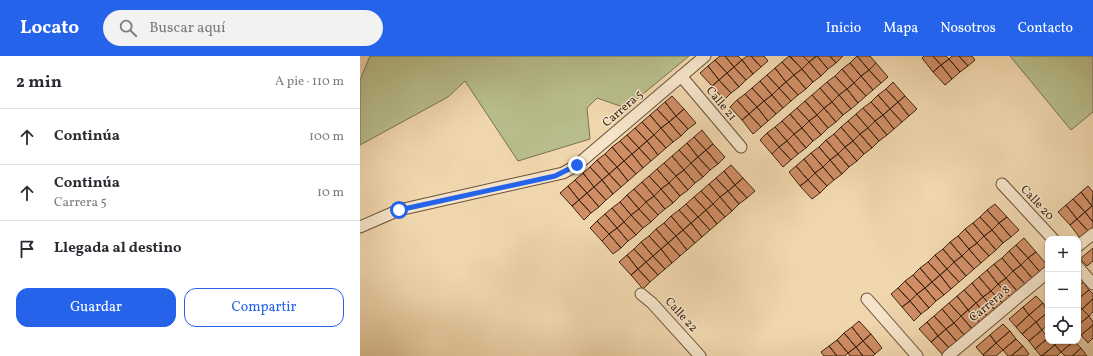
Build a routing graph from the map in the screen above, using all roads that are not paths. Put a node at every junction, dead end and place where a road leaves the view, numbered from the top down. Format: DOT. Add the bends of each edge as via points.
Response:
graph roads {
  1 [pos="705,56"];
  2 [pos="681,76"];
  3 [pos="741,147"];
  4 [pos="1002,184"];
  5 [pos="360,226"];
  6 [pos="1093,234"];
  7 [pos="1050,236"];
  8 [pos="1081,244"];
  9 [pos="1081,270"];
  10 [pos="1045,275"];
  11 [pos="1093,284"];
  12 [pos="641,294"];
  13 [pos="867,299"];
  14 [pos="700,356"];
  15 [pos="917,356"];
  16 [pos="948,356"];
  1 -- 2 [label="street, Carrera 5"];
  2 -- 3 [label="street, Calle 21"];
  2 -- 5 [label="street, Carrera 5" via="577,165 555,176 399,210"];
  4 -- 7 [label="street, Calle 20"];
  6 -- 8 [label="street"];
  9 -- 11 [label="street"];
  10 -- 16 [label="street, Carrera 8"];
  12 -- 14 [label="street, Calle 22"];
  13 -- 15 [label="street"];
}
